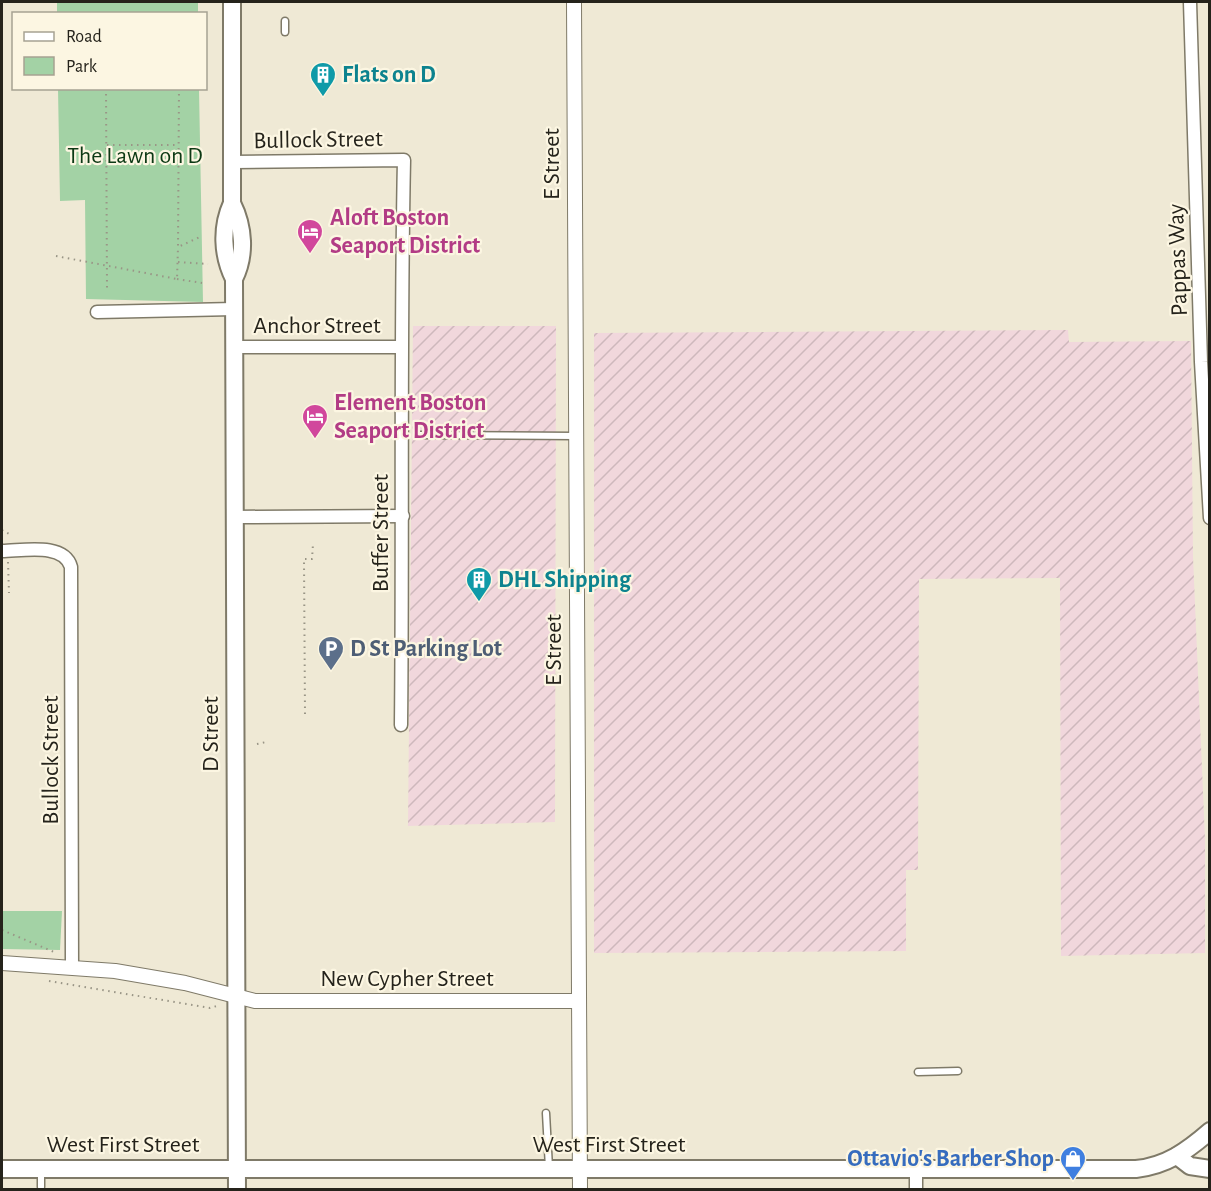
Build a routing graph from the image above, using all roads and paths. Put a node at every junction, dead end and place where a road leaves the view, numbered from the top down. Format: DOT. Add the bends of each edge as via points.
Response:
graph roads {
  1 [pos="232,2"];
  2 [pos="574,2"];
  3 [pos="1190,2"];
  4 [pos="285,21"];
  5 [pos="285,32"];
  6 [pos="106,90"];
  7 [pos="179,90"];
  8 [pos="106,145"];
  9 [pos="179,145"];
  10 [pos="404,160"];
  11 [pos="234,162"];
  12 [pos="202,236"];
  13 [pos="178,247"];
  14 [pos="56,256"];
  15 [pos="178,262"];
  16 [pos="208,264"];
  17 [pos="106,265"];
  18 [pos="177,279"];
  19 [pos="202,283"];
  20 [pos="107,288"];
  21 [pos="234,309"];
  22 [pos="97,312"];
  23 [pos="234,347"];
  24 [pos="400,347"];
  25 [pos="420,435"];
  26 [pos="576,436"];
  27 [pos="403,516"];
  28 [pos="235,517"];
  29 [pos="1209,518"];
  30 [pos="2,530"];
  31 [pos="312,544"];
  32 [pos="5,546"];
  33 [pos="8,562"];
  34 [pos="9,594"];
  35 [pos="305,714"];
  36 [pos="401,725"];
  37 [pos="266,742"];
  38 [pos="257,744"];
  39 [pos="2,930"];
  40 [pos="57,953"];
  41 [pos="2,963"];
  42 [pos="72,967"];
  43 [pos="40,980"];
  44 [pos="235,996"];
  45 [pos="579,1001"];
  46 [pos="958,1071"];
  47 [pos="918,1072"];
  48 [pos="546,1113"];
  49 [pos="1209,1131"];
  50 [pos="1178,1156"];
  51 [pos="237,1168"];
  52 [pos="579,1168"];
  53 [pos="2,1169"];
  54 [pos="41,1169"];
  55 [pos="549,1169"];
  56 [pos="915,1169"];
  57 [pos="1209,1169"];
  58 [pos="41,1187"];
  59 [pos="237,1190"];
  60 [pos="580,1190"];
  61 [pos="916,1190"];
  1 -- 11 [label="main road, D Street"];
  2 -- 26 [label="street, E Street"];
  3 -- 29 [label="street, Pappas Way"];
  4 -- 5 [label="lane"];
  6 -- 8 [label="path"];
  7 -- 9 [label="path"];
  8 -- 9 [label="path"];
  8 -- 17 [label="path"];
  9 -- 13 [label="path"];
  10 -- 11 [label="street, Bullock Street"];
  10 -- 24 [label="street, Buffer Street"];
  11 -- 21 [label="main road, D Street" via="232,203 240,219 243,256 234,279"];
  12 -- 13 [label="path"];
  13 -- 15 [label="path"];
  14 -- 17 [label="path"];
  15 -- 16 [label="path"];
  15 -- 18 [label="path"];
  17 -- 18 [label="path"];
  17 -- 20 [label="path"];
  18 -- 19 [label="path"];
  21 -- 22 [label="street"];
  21 -- 23 [label="main road, D Street"];
  23 -- 24 [label="street, Anchor Street"];
  23 -- 28 [label="main road, D Street"];
  24 -- 27 [label="street, Buffer Street"];
  25 -- 26 [label="lane"];
  26 -- 45 [label="street, E Street"];
  27 -- 28 [label="street"];
  27 -- 36 [label="street, Buffer Street"];
  28 -- 44 [label="main road, D Street"];
  30 -- 32 [label="path" via="9,534"];
  31 -- 35 [label="path" via="312,559 304,559"];
  32 -- 42 [label="street, Bullock Street" via="54,551 64,555 72,571"];
  33 -- 34 [label="path"];
  37 -- 38 [label="path"];
  39 -- 40 [label="path"];
  41 -- 42 [label="street, New Cypher Street"];
  42 -- 44 [label="street, New Cypher Street" via="164,979"];
  43 -- 44 [label="path" via="215,1008"];
  44 -- 45 [label="street, New Cypher Street" via="263,1001"];
  44 -- 51 [label="main road, D Street"];
  45 -- 52 [label="street, E Street"];
  46 -- 47 [label="lane"];
  48 -- 55 [label="lane"];
  49 -- 50 [label="main road, West First Street"];
  50 -- 56 [label="main road, West First Street" via="1154,1167 1136,1169"];
  50 -- 57 [label="main road" via="1190,1166"];
  51 -- 54 [label="main road, West First Street"];
  51 -- 55 [label="main road, West First Street"];
  51 -- 59 [label="main road, D Street"];
  52 -- 55 [label="main road, West First Street"];
  52 -- 56 [label="main road, West First Street"];
  52 -- 60 [label="street, E Street"];
  53 -- 54 [label="main road, West First Street"];
  54 -- 58 [label="lane"];
  56 -- 61 [label="street"];
}
